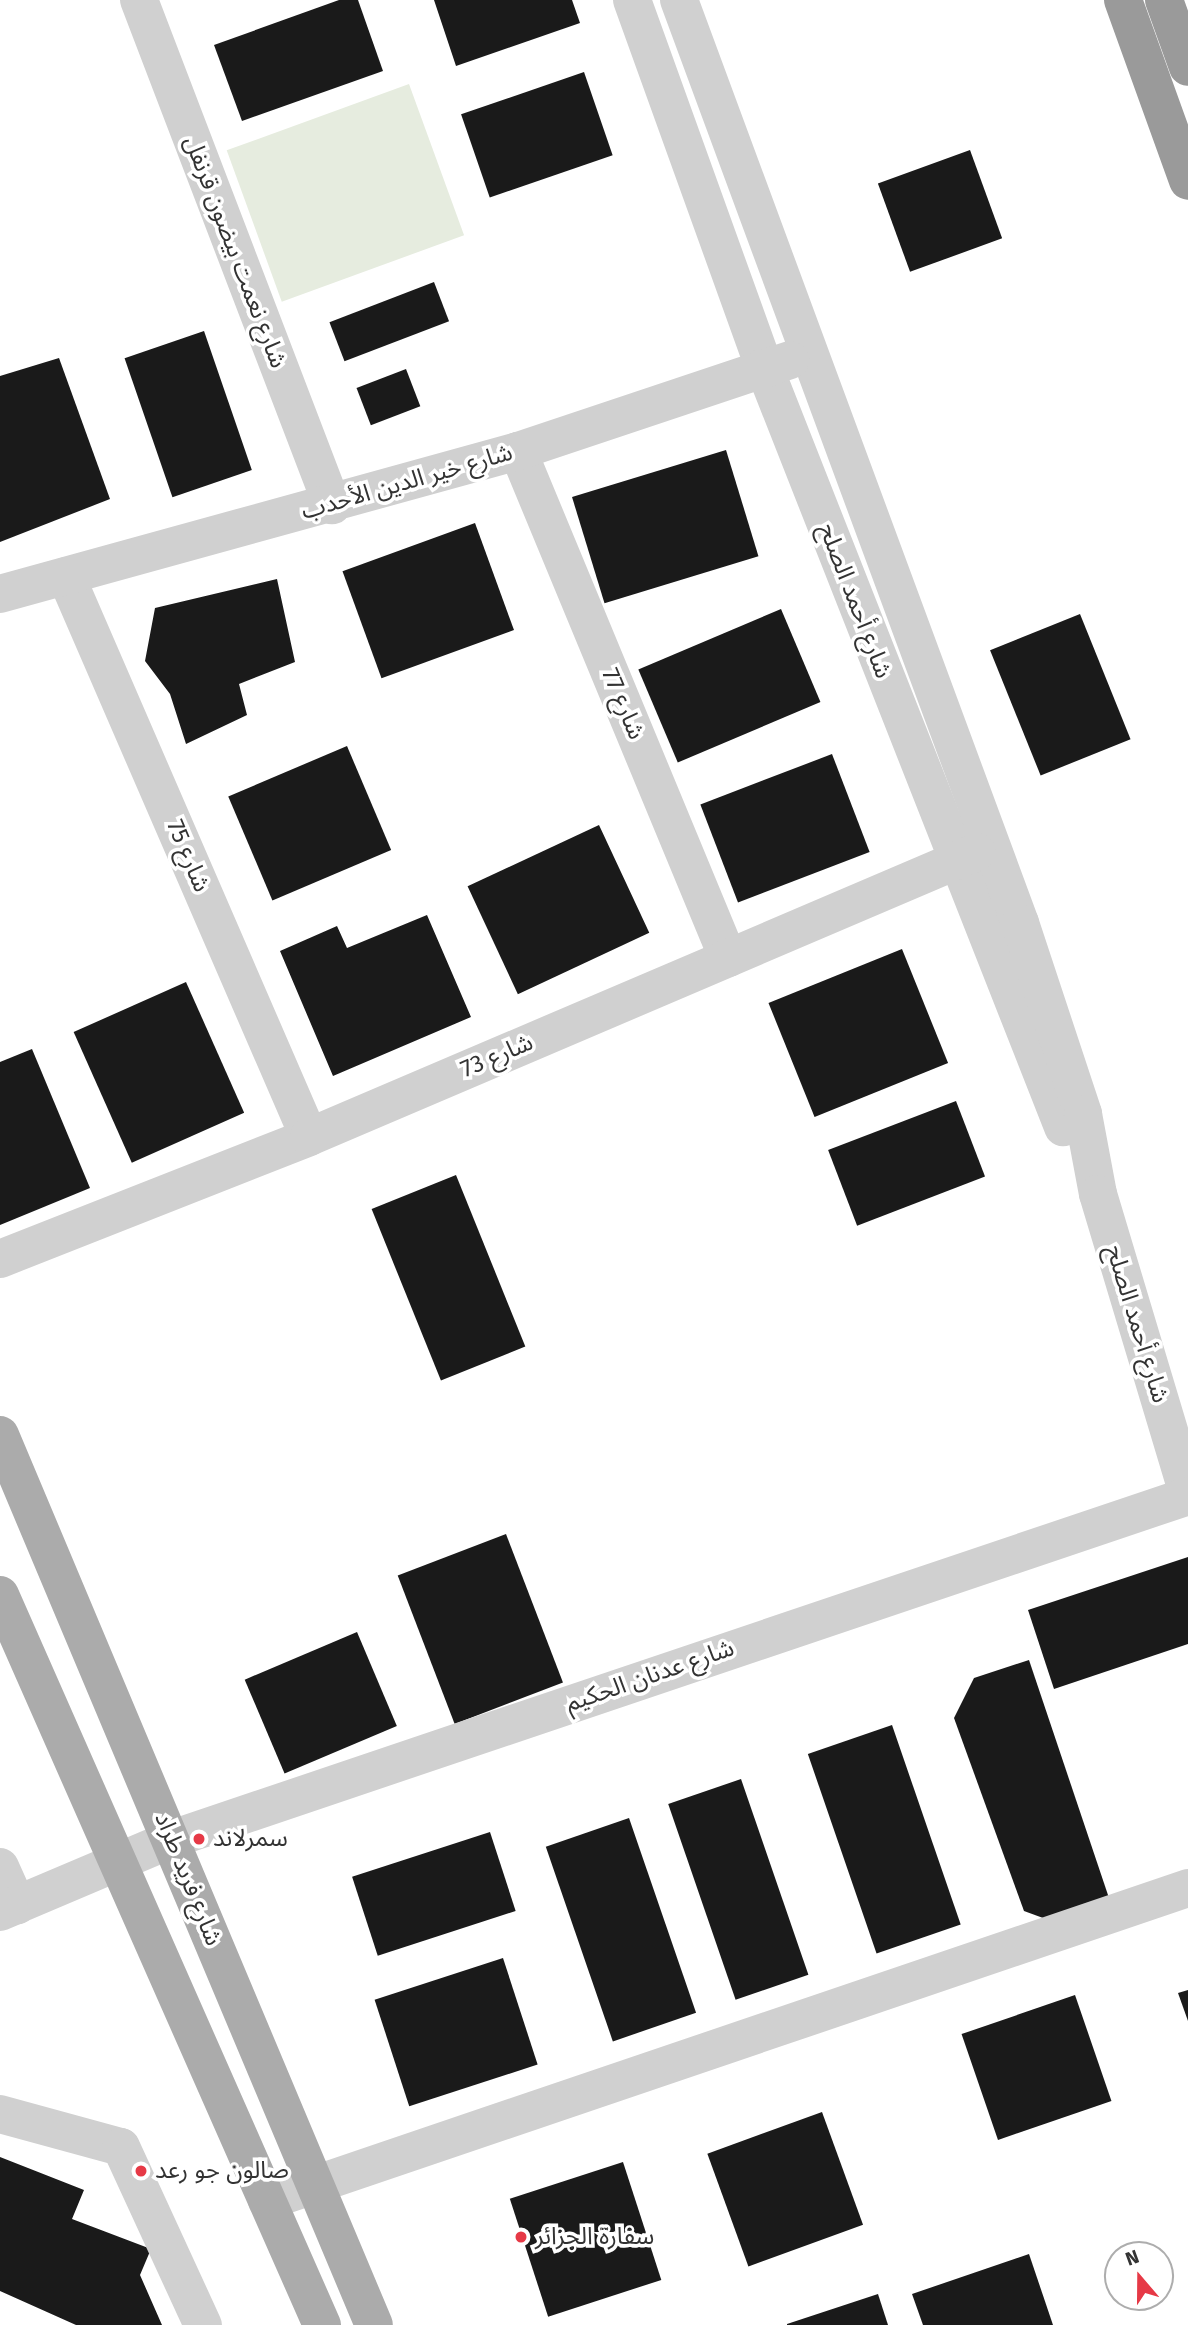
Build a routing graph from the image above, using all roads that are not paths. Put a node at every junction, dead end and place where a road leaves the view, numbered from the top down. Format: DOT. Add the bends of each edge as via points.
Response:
graph roads {
  1 [pos="139,0"];
  2 [pos="632,0"];
  3 [pos="679,0"];
  4 [pos="1124,0"];
  5 [pos="1164,0"];
  6 [pos="1188,67"];
  7 [pos="1188,181"];
  8 [pos="810,353"];
  9 [pos="764,367"];
  10 [pos="518,451"];
  11 [pos="332,505"];
  12 [pos="66,576"];
  13 [pos="0,594"];
  14 [pos="991,846"];
  15 [pos="955,861"];
  16 [pos="728,958"];
  17 [pos="309,1137"];
  18 [pos="1098,1194"];
  19 [pos="0,1259"];
  20 [pos="0,1435"];
  21 [pos="1188,1495"];
  22 [pos="0,1595"];
  23 [pos="172,1839"];
  24 [pos="114,1862"];
  25 [pos="0,1867"];
  26 [pos="1188,1888"];
  27 [pos="9,1908"];
  28 [pos="216,1949"];
  29 [pos="164,1973"];
  30 [pos="0,2114"];
  31 [pos="313,2182"];
  32 [pos="267,2201"];
  33 [pos="203,2325"];
  34 [pos="322,2325"];
  35 [pos="374,2325"];
  1 -- 11 [label="street, شارع نعمت بيضون قرنفل"];
  2 -- 9 [label="street, شارع أحمد الصلح"];
  3 -- 8 [label="street, شارع أحمد الصلح"];
  4 -- 7 [label="highway"];
  5 -- 6 [label="highway"];
  8 -- 9 [label="street, شارع خير الدين الأحدب"];
  8 -- 14 [label="street, شارع أحمد الصلح"];
  9 -- 10 [label="street, شارع خير الدين الأحدب"];
  9 -- 15 [label="street, شارع أحمد الصلح"];
  10 -- 11 [label="street, شارع خير الدين الأحدب"];
  10 -- 16 [label="street, شارع 77"];
  11 -- 12 [label="street, شارع خير الدين الأحدب"];
  12 -- 13 [label="street, شارع خير الدين الأحدب"];
  12 -- 17 [label="street, شارع 75"];
  14 -- 15 [label="street, شارع 73"];
  14 -- 18 [label="street, شارع أحمد الصلح" via="1083,1114"];
  15 -- 16 [label="street, شارع 73"];
  15 -- 18 [label="street, شارع أحمد الصلح" via="1063,1126"];
  16 -- 17 [label="street, شارع 73"];
  17 -- 19 [label="street, شارع 73"];
  18 -- 21 [label="street, شارع أحمد الصلح"];
  20 -- 23 [label="main road, شارع فريد طراد"];
  21 -- 23 [label="street, شارع عدنان الحكيم"];
  22 -- 24 [label="main road"];
  23 -- 24 [label="street, شارع عدنان الحكيم"];
  23 -- 28 [label="main road, شارع فريد طراد"];
  24 -- 27 [label="street, شارع عدنان الحكيم"];
  24 -- 29 [label="main road"];
  25 -- 27 [label="street"];
  26 -- 31 [label="street"];
  28 -- 29 [label="main road"];
  28 -- 31 [label="main road, شارع فريد طراد"];
  29 -- 32 [label="main road"];
  30 -- 33 [label="street" via="121,2147"];
  31 -- 32 [label="street"];
  31 -- 35 [label="main road, شارع فريد طراد"];
  32 -- 34 [label="main road"];
}
